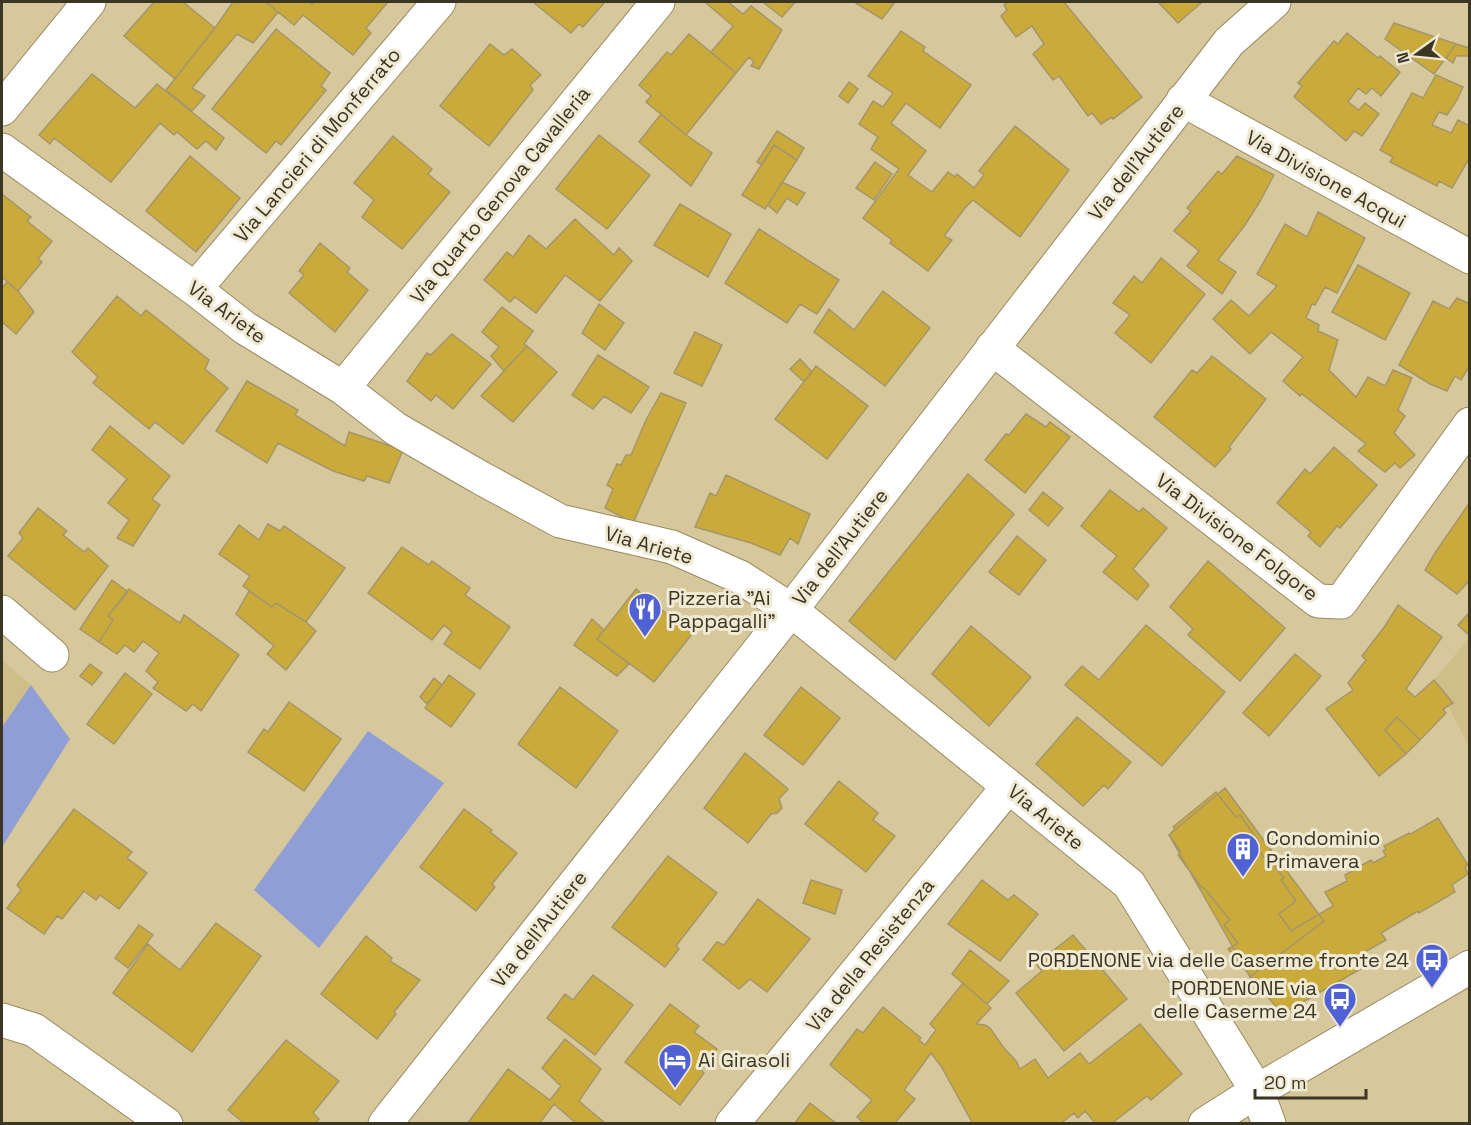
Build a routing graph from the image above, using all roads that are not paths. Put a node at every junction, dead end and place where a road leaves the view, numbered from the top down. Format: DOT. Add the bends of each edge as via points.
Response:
graph roads {
  1 [pos="89,2"];
  2 [pos="439,2"];
  3 [pos="658,2"];
  4 [pos="1274,2"];
  5 [pos="1183,100"];
  6 [pos="2,109"];
  7 [pos="2,150"];
  8 [pos="1470,257"];
  9 [pos="195,289"];
  10 [pos="992,348"];
  11 [pos="343,388"];
  12 [pos="1470,424"];
  13 [pos="791,610"];
  14 [pos="2,612"];
  15 [pos="52,655"];
  16 [pos="1008,786"];
  17 [pos="1470,967"];
  18 [pos="2,1020"];
  19 [pos="1257,1091"];
  20 [pos="166,1124"];
  21 [pos="385,1124"];
  22 [pos="732,1124"];
  23 [pos="1205,1124"];
  24 [pos="1269,1124"];
  1 -- 6 [label="street"];
  2 -- 9 [label="street, Via Lancieri di Monferrato"];
  3 -- 11 [label="street, Via Quarto Genova Cavalleria"];
  4 -- 5 [label="street, Via dell'Autiere" via="1229,42"];
  5 -- 8 [label="street, Via Divisione Acqui"];
  5 -- 10 [label="street, Via dell'Autiere"];
  7 -- 9 [label="street, Via Ariete"];
  9 -- 11 [label="street, Via Ariete" via="245,328"];
  10 -- 12 [label="street, Via Divisione Folgore" via="1318,602 1341,602"];
  10 -- 13 [label="street, Via dell'Autiere"];
  11 -- 13 [label="street, Via Ariete" via="396,429 560,521 672,547 741,576"];
  13 -- 16 [label="street, Via Ariete"];
  13 -- 21 [label="street, Via dell'Autiere"];
  14 -- 15 [label="street"];
  16 -- 19 [label="street, Via Ariete" via="1129,884"];
  16 -- 22 [label="street, Via della Resistenza"];
  17 -- 19 [label="street"];
  18 -- 20 [label="street" via="34,1030"];
  19 -- 23 [label="street"];
  19 -- 24 [label="street, Via Ariete"];
}
